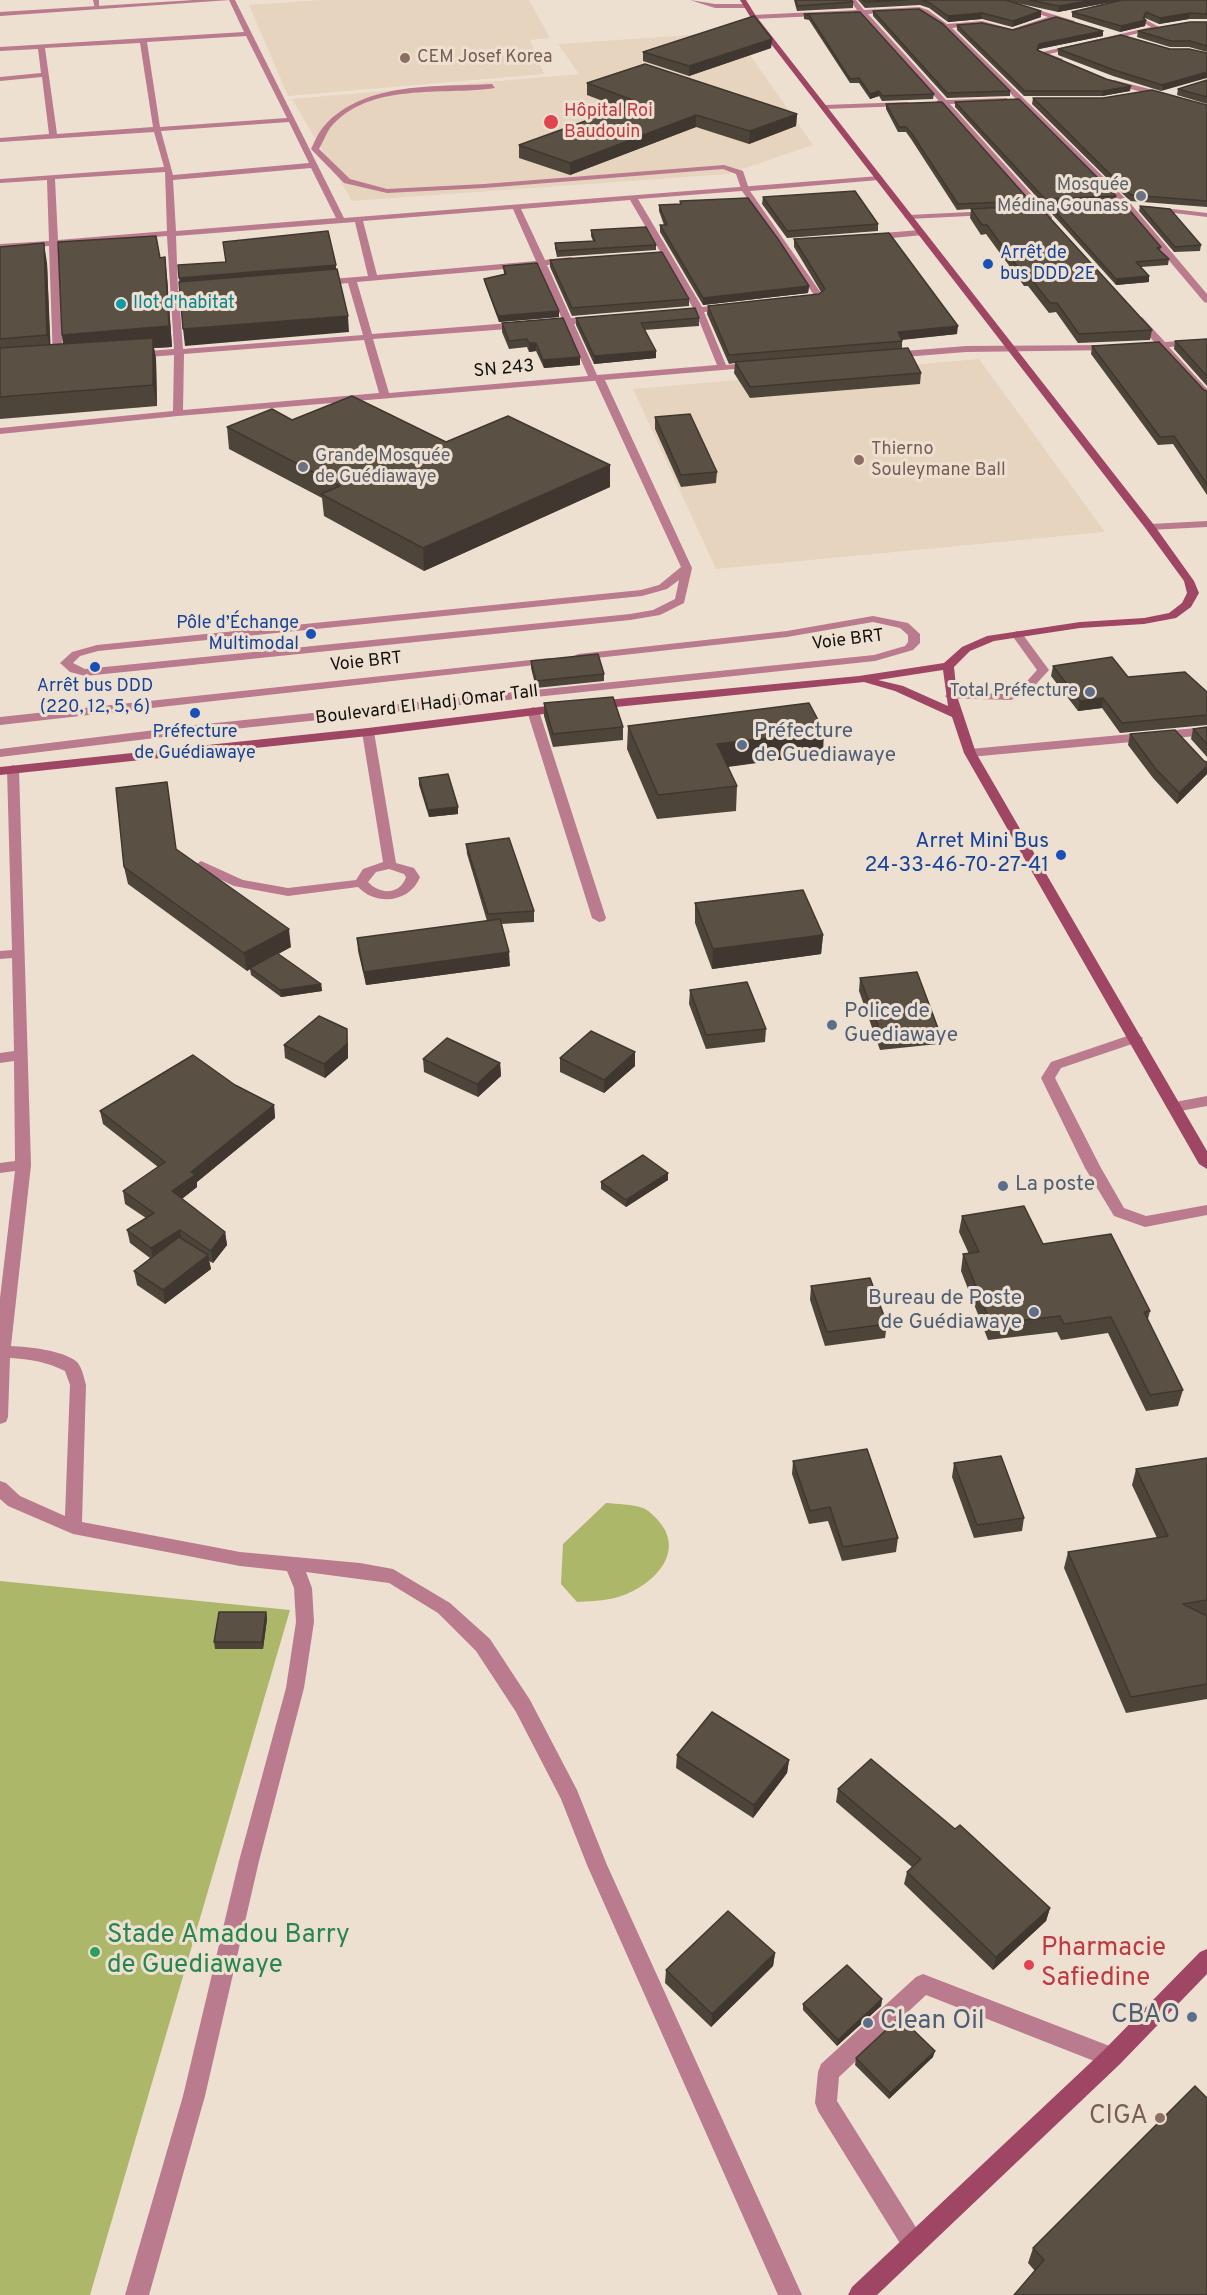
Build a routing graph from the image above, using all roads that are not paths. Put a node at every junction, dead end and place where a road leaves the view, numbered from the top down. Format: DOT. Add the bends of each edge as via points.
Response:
graph roads {
  1 [pos="227,0"];
  2 [pos="232,0"];
  3 [pos="693,0"];
  4 [pos="852,0"];
  5 [pos="998,0"];
  6 [pos="190,1"];
  7 [pos="745,3"];
  8 [pos="96,4"];
  9 [pos="0,6"];
  10 [pos="862,11"];
  11 [pos="1075,13"];
  12 [pos="0,14"];
  13 [pos="753,17"];
  14 [pos="1055,17"];
  15 [pos="1146,22"];
  16 [pos="1077,23"];
  17 [pos="946,26"];
  18 [pos="1168,27"];
  19 [pos="1158,28"];
  20 [pos="1100,30"];
  21 [pos="249,34"];
  22 [pos="1122,36"];
  23 [pos="143,40"];
  24 [pos="1141,42"];
  25 [pos="41,46"];
  26 [pos="0,49"];
  27 [pos="1065,63"];
  28 [pos="45,75"];
  29 [pos="1103,78"];
  30 [pos="0,79"];
  31 [pos="492,86"];
  32 [pos="1151,92"];
  33 [pos="1132,95"];
  34 [pos="1177,95"];
  35 [pos="1021,99"];
  36 [pos="1032,100"];
  37 [pos="944,102"];
  38 [pos="933,103"];
  39 [pos="912,104"];
  40 [pos="824,107"];
  41 [pos="290,120"];
  42 [pos="157,129"];
  43 [pos="53,136"];
  44 [pos="0,140"];
  45 [pos="313,165"];
  46 [pos="169,173"];
  47 [pos="51,178"];
  48 [pos="879,178"];
  49 [pos="0,181"];
  50 [pos="745,189"];
  51 [pos="632,197"];
  52 [pos="1127,205"];
  53 [pos="516,206"];
  54 [pos="1117,206"];
  55 [pos="1053,210"];
  56 [pos="1031,211"];
  57 [pos="1042,211"];
  58 [pos="997,213"];
  59 [pos="1207,215"];
  60 [pos="908,217"];
  61 [pos="358,218"];
  62 [pos="341,220"];
  63 [pos="1057,228"];
  64 [pos="171,232"];
  65 [pos="920,233"];
  66 [pos="864,237"];
  67 [pos="52,242"];
  68 [pos="795,242"];
  69 [pos="784,243"];
  70 [pos="0,247"];
  71 [pos="666,254"];
  72 [pos="654,255"];
  73 [pos="587,260"];
  74 [pos="542,262"];
  75 [pos="374,278"];
  76 [pos="352,281"];
  77 [pos="304,284"];
  78 [pos="209,291"];
  79 [pos="174,294"];
  80 [pos="1206,298"];
  81 [pos="792,301"];
  82 [pos="734,307"];
  83 [pos="699,310"];
  84 [pos="1133,312"];
  85 [pos="663,313"];
  86 [pos="604,318"];
  87 [pos="568,321"];
  88 [pos="367,338"];
  89 [pos="1207,342"];
  90 [pos="1163,345"];
  91 [pos="1128,347"];
  92 [pos="1117,348"];
  93 [pos="1012,349"];
  94 [pos="179,352"];
  95 [pos="885,355"];
  96 [pos="124,356"];
  97 [pos="69,360"];
  98 [pos="58,361"];
  99 [pos="46,362"];
  100 [pos="770,364"];
  101 [pos="723,368"];
  102 [pos="596,379"];
  103 [pos="1207,395"];
  104 [pos="385,396"];
  105 [pos="178,413"];
  106 [pos="0,431"];
  107 [pos="1207,524"];
  108 [pos="1150,527"];
  109 [pos="687,568"];
  110 [pos="1017,634"];
  111 [pos="948,666"];
  112 [pos="859,679"];
  113 [pos="951,696"];
  114 [pos="533,711"];
  115 [pos="956,714"];
  116 [pos="0,722"];
  117 [pos="1207,731"];
  118 [pos="368,732"];
  119 [pos="0,753"];
  120 [pos="970,753"];
  121 [pos="6,770"];
  122 [pos="201,865"];
  123 [pos="390,865"];
  124 [pos="361,883"];
  125 [pos="599,918"];
  126 [pos="19,953"];
  127 [pos="0,956"];
  128 [pos="1136,1038"];
  129 [pos="21,1055"];
  130 [pos="0,1058"];
  131 [pos="1207,1101"];
  132 [pos="1175,1107"];
  133 [pos="1207,1164"];
  134 [pos="23,1165"];
  135 [pos="0,1168"];
  136 [pos="1207,1210"];
  137 [pos="2,1353"];
  138 [pos="0,1417"];
  139 [pos="0,1488"];
  140 [pos="73,1527"];
  141 [pos="294,1566"];
  142 [pos="1207,1959"];
  143 [pos="1112,2057"];
  144 [pos="914,2245"];
  145 [pos="137,2295"];
  146 [pos="790,2295"];
  147 [pos="860,2295"];
  1 -- 6 [label="street"];
  2 -- 21 [label="street"];
  3 -- 7 [label="street" via="715,6"];
  4 -- 10 [label="street"];
  5 -- 14 [label="street"];
  6 -- 8 [label="street"];
  7 -- 13 [label="main road"];
  8 -- 12 [label="street"];
  9 -- 12 [label="street"];
  10 -- 13 [label="street"];
  10 -- 17 [label="street" via="923,10"];
  10 -- 37 [label="street"];
  11 -- 14 [label="street"];
  13 -- 40 [label="main road"];
  14 -- 16 [label="street"];
  14 -- 17 [label="street" via="1012,30 982,23"];
  15 -- 19 [label="street"];
  17 -- 35 [label="street"];
  18 -- 19 [label="street"];
  19 -- 22 [label="street"];
  20 -- 22 [label="street"];
  21 -- 23 [label="street"];
  21 -- 41 [label="street"];
  22 -- 24 [label="street"];
  22 -- 27 [label="street" via="1042,53"];
  23 -- 25 [label="street"];
  23 -- 42 [label="street"];
  25 -- 26 [label="street"];
  25 -- 28 [label="street"];
  28 -- 30 [label="street"];
  28 -- 43 [label="street"];
  29 -- 32 [label="street"];
  31 -- 50 [label="street" via="392,93 368,99 340,113 320,134 315,149 347,181 387,191 724,167 740,173"];
  32 -- 33 [label="street"];
  32 -- 34 [label="street"];
  35 -- 36 [label="street"];
  35 -- 37 [label="street"];
  35 -- 52 [label="street"];
  37 -- 38 [label="street"];
  37 -- 57 [label="street"];
  39 -- 40 [label="street"];
  40 -- 48 [label="main road"];
  41 -- 42 [label="street"];
  41 -- 45 [label="street"];
  42 -- 43 [label="street"];
  42 -- 46 [label="street"];
  43 -- 44 [label="street"];
  45 -- 46 [label="street"];
  45 -- 62 [label="street"];
  46 -- 47 [label="street"];
  46 -- 64 [label="street"];
  47 -- 49 [label="street"];
  47 -- 67 [label="street"];
  48 -- 50 [label="street"];
  48 -- 60 [label="main road"];
  50 -- 51 [label="street"];
  50 -- 69 [label="street"];
  51 -- 53 [label="street"];
  51 -- 71 [label="street"];
  52 -- 54 [label="street"];
  52 -- 59 [label="street"];
  52 -- 80 [label="street"];
  53 -- 61 [label="street"];
  53 -- 74 [label="street"];
  55 -- 57 [label="street"];
  56 -- 57 [label="street"];
  57 -- 63 [label="street"];
  58 -- 60 [label="street"];
  60 -- 65 [label="main road"];
  61 -- 62 [label="street"];
  61 -- 75 [label="street"];
  62 -- 64 [label="street"];
  64 -- 67 [label="street"];
  64 -- 79 [label="street"];
  65 -- 66 [label="street"];
  65 -- 93 [label="main road"];
  67 -- 70 [label="street"];
  67 -- 98 [label="street"];
  68 -- 69 [label="street"];
  69 -- 81 [label="street" via="819,296"];
  71 -- 72 [label="street"];
  71 -- 83 [label="street"];
  73 -- 74 [label="street"];
  74 -- 75 [label="street"];
  74 -- 87 [label="street"];
  75 -- 76 [label="street"];
  76 -- 77 [label="street"];
  76 -- 88 [label="street"];
  78 -- 79 [label="street"];
  79 -- 94 [label="street"];
  82 -- 83 [label="street"];
  83 -- 85 [label="street"];
  83 -- 101 [label="street"];
  84 -- 90 [label="street"];
  86 -- 87 [label="street"];
  87 -- 88 [label="street"];
  87 -- 102 [label="street"];
  88 -- 94 [label="street"];
  88 -- 104 [label="street"];
  89 -- 90 [label="street"];
  90 -- 91 [label="street"];
  90 -- 103 [label="street"];
  92 -- 93 [label="street"];
  93 -- 95 [label="street"];
  93 -- 108 [label="main road"];
  94 -- 96 [label="street"];
  94 -- 105 [label="street"];
  97 -- 98 [label="street"];
  98 -- 99 [label="street"];
  100 -- 101 [label="street, SN 243"];
  101 -- 102 [label="street, SN 243"];
  102 -- 104 [label="street, SN 243"];
  102 -- 109 [label="street"];
  104 -- 105 [label="street, SN 243"];
  105 -- 106 [label="street, SN 243"];
  107 -- 108 [label="street"];
  108 -- 110 [label="main road" via="1189,581 1193,593 1187,605 1172,616 1144,621"];
  109 -- 109 [label="street" via="663,587 642,593 97,648 76,654 66,663 85,673 95,673 630,618 656,613 680,601"];
  110 -- 111 [label="main road" via="991,638 966,649"];
  110 -- 113 [label="street" via="1043,670 1024,691 1006,698"];
  111 -- 112 [label="main road, Boulevard El Hadj Omar Tall"];
  111 -- 113 [label="main road"];
  112 -- 114 [label="main road, Boulevard El Hadj Omar Tall"];
  112 -- 115 [label="main road, Boulevard El Hadj Omar Tall" via="899,688"];
  113 -- 115 [label="main road"];
  114 -- 118 [label="main road, Boulevard El Hadj Omar Tall"];
  114 -- 125 [label="street"];
  115 -- 120 [label="main road"];
  116 -- 119 [label="street, Voie BRT" via="787,634 873,619 904,625 914,634 914,643 909,648 875,658"];
  117 -- 120 [label="street" via="1181,738"];
  118 -- 121 [label="main road, Boulevard El Hadj Omar Tall"];
  118 -- 123 [label="street"];
  120 -- 128 [label="main road"];
  121 -- 126 [label="street"];
  122 -- 124 [label="street" via="239,883 288,892"];
  123 -- 124 [label="street" via="369,870"];
  123 -- 124 [label="street" via="410,871 412,884 406,890 396,895 373,894"];
  126 -- 127 [label="street"];
  126 -- 129 [label="street"];
  128 -- 132 [label="main road"];
  128 -- 136 [label="street" via="1056,1065 1048,1078 1119,1212 1145,1222"];
  129 -- 130 [label="street"];
  129 -- 134 [label="street"];
  131 -- 132 [label="street"];
  132 -- 133 [label="main road"];
  134 -- 135 [label="street"];
  134 -- 137 [label="street"];
  137 -- 138 [label="street"];
  137 -- 140 [label="street" via="53,1356 72,1367 78,1385"];
  139 -- 140 [label="street" via="14,1501"];
  140 -- 141 [label="street"];
  141 -- 145 [label="street" via="303,1588 305,1622 295,1688 194,2096"];
  141 -- 146 [label="street" via="393,1576 444,1608 483,1645 523,1706 570,1796 597,1865"];
  142 -- 143 [label="main road"];
  143 -- 144 [label="main road"];
  143 -- 144 [label="street" via="923,1984 829,2072 826,2103"];
  144 -- 147 [label="main road"];
}
